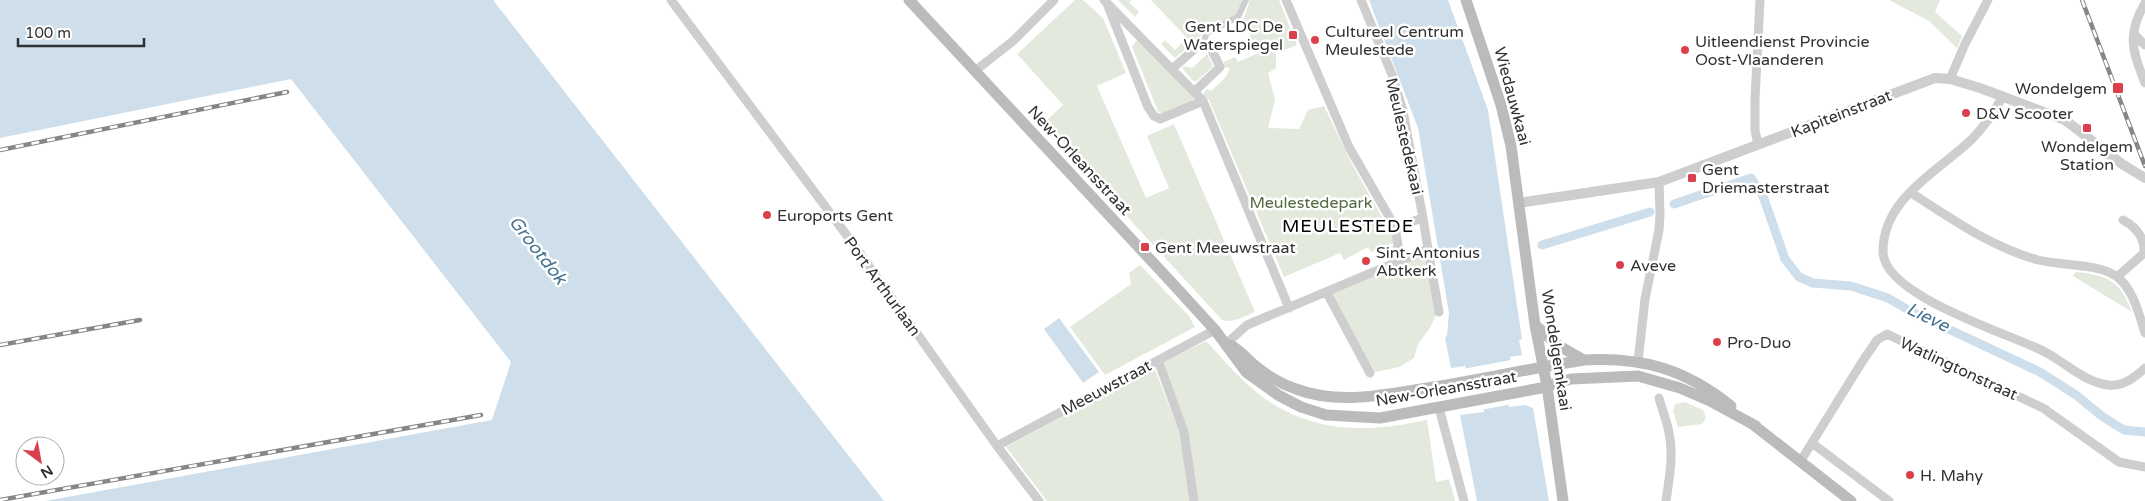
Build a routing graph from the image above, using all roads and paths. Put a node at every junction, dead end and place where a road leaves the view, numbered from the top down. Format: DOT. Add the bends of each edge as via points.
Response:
graph roads {
  1 [pos="671,0"];
  2 [pos="909,0"];
  3 [pos="1054,0"];
  4 [pos="1246,0"];
  5 [pos="1286,0"];
  6 [pos="1361,0"];
  7 [pos="1466,0"];
  8 [pos="1760,0"];
  9 [pos="1988,0"];
  10 [pos="1105,1"];
  11 [pos="2145,3"];
  12 [pos="1136,33"];
  13 [pos="2134,34"];
  14 [pos="1122,44"];
  15 [pos="1203,44"];
  16 [pos="2145,45"];
  17 [pos="1172,69"];
  18 [pos="975,71"];
  19 [pos="1950,79"];
  20 [pos="2145,83"];
  21 [pos="1194,92"];
  22 [pos="2003,96"];
  23 [pos="1203,101"];
  24 [pos="1758,145"];
  25 [pos="2145,178"];
  26 [pos="1659,182"];
  27 [pos="1910,192"];
  28 [pos="1518,204"];
  29 [pos="1423,218"];
  30 [pos="2123,220"];
  31 [pos="1395,227"];
  32 [pos="1428,249"];
  33 [pos="1393,263"];
  34 [pos="2118,277"];
  35 [pos="1327,293"];
  36 [pos="1289,308"];
  37 [pos="1439,312"];
  38 [pos="1535,325"];
  39 [pos="1215,330"];
  40 [pos="2145,333"];
  41 [pos="1226,344"];
  42 [pos="1158,360"];
  43 [pos="1584,360"];
  44 [pos="1638,362"];
  45 [pos="1543,366"];
  46 [pos="2145,368"];
  47 [pos="1370,373"];
  48 [pos="1547,386"];
  49 [pos="1659,398"];
  50 [pos="1439,408"];
  51 [pos="1756,426"];
  52 [pos="1812,444"];
  53 [pos="997,446"];
  54 [pos="1800,462"];
  55 [pos="2145,467"];
  56 [pos="1039,501"];
  57 [pos="1194,501"];
  58 [pos="1464,501"];
  59 [pos="1564,501"];
  60 [pos="1666,501"];
  61 [pos="1851,501"];
  62 [pos="1889,501"];
  1 -- 53 [label="street, Port Arthurlaan" via="854,245"];
  2 -- 18 [label="main road, New-Orleansstraat"];
  3 -- 18 [label="street" via="1013,41"];
  4 -- 15 [label="street" via="1238,17 1207,33"];
  5 -- 31 [label="street" via="1349,147"];
  6 -- 29 [label="street, Meulestedekaai" via="1393,77 1403,111"];
  7 -- 28 [label="main road, Wiedauwkaai" via="1501,105 1511,146"];
  8 -- 24 [label="street" via="1755,99"];
  9 -- 19 [label="street"];
  10 -- 12 [label="street"];
  10 -- 14 [label="street"];
  11 -- 13 [label="street" via="2135,21"];
  12 -- 14 [label="street" via="1126,37"];
  12 -- 17 [label="street"];
  13 -- 16 [label="street"];
  13 -- 20 [label="street" via="2132,50"];
  14 -- 23 [label="street" via="1154,116 1160,119"];
  15 -- 17 [label="street"];
  15 -- 21 [label="street" via="1210,46 1220,67"];
  17 -- 21 [label="street"];
  18 -- 39 [label="main road, New-Orleansstraat"];
  19 -- 22 [label="street, Kapiteinstraat"];
  19 -- 24 [label="street, Kapiteinstraat" via="1926,81"];
  21 -- 23 [label="street"];
  22 -- 25 [label="street, Kapiteinstraat" via="2066,120"];
  22 -- 27 [label="street" via="1989,121 1973,138"];
  23 -- 36 [label="street"];
  24 -- 26 [label="street, Kapiteinstraat"];
  26 -- 28 [label="street, Kapiteinstraat"];
  26 -- 44 [label="street" via="1659,230 1645,299"];
  27 -- 34 [label="street" via="2006,248 2039,260 2098,268"];
  27 -- 46 [label="street" via="1889,222 1883,251 1889,269 1912,290 1950,312 2046,352 2090,381 2112,386 2129,381"];
  28 -- 38 [label="main road, Wondelgemkaai"];
  29 -- 31 [label="street"];
  29 -- 32 [label="street, Meulestedekaai"];
  30 -- 34 [label="street" via="2140,233 2145,248 2144,253"];
  31 -- 33 [label="street" via="1398,245"];
  32 -- 33 [label="street"];
  32 -- 37 [label="street"];
  33 -- 35 [label="street"];
  34 -- 40 [label="street" via="2128,288"];
  35 -- 36 [label="street"];
  35 -- 47 [label="street"];
  36 -- 41 [label="street" via="1248,324"];
  38 -- 43 [label="main road" via="1559,346"];
  38 -- 45 [label="main road, Wondelgemkaai"];
  39 -- 41 [label="main road, New-Orleansstraat"];
  39 -- 42 [label="street, Meeuwstraat"];
  41 -- 45 [label="main road, New-Orleansstraat" via="1295,389 1324,396 1354,398"];
  41 -- 50 [label="main road, New-Orleansstraat" via="1246,372 1278,395 1326,415 1380,418"];
  42 -- 53 [label="street, Meeuwstraat"];
  42 -- 57 [label="street" via="1184,432"];
  43 -- 44 [label="main road, New-Orleansstraat"];
  43 -- 45 [label="main road, New-Orleansstraat"];
  44 -- 51 [label="main road, New-Orleansstraat" via="1668,368 1690,378"];
  45 -- 48 [label="main road, Wondelgemkaai"];
  48 -- 50 [label="main road, New-Orleansstraat"];
  48 -- 51 [label="main road, New-Orleansstraat" via="1571,379 1638,376 1680,388"];
  48 -- 59 [label="main road, Wondelgemkaai"];
  49 -- 60 [label="street" via="1671,444"];
  50 -- 58 [label="street"];
  51 -- 54 [label="main road"];
  52 -- 54 [label="street, Watlingtonstraat"];
  52 -- 55 [label="street, Watlingtonstraat" via="1877,340 1887,334 2042,408 2119,462"];
  52 -- 62 [label="street"];
  53 -- 56 [label="street, Port Arthurlaan"];
  54 -- 61 [label="main road"];
}
